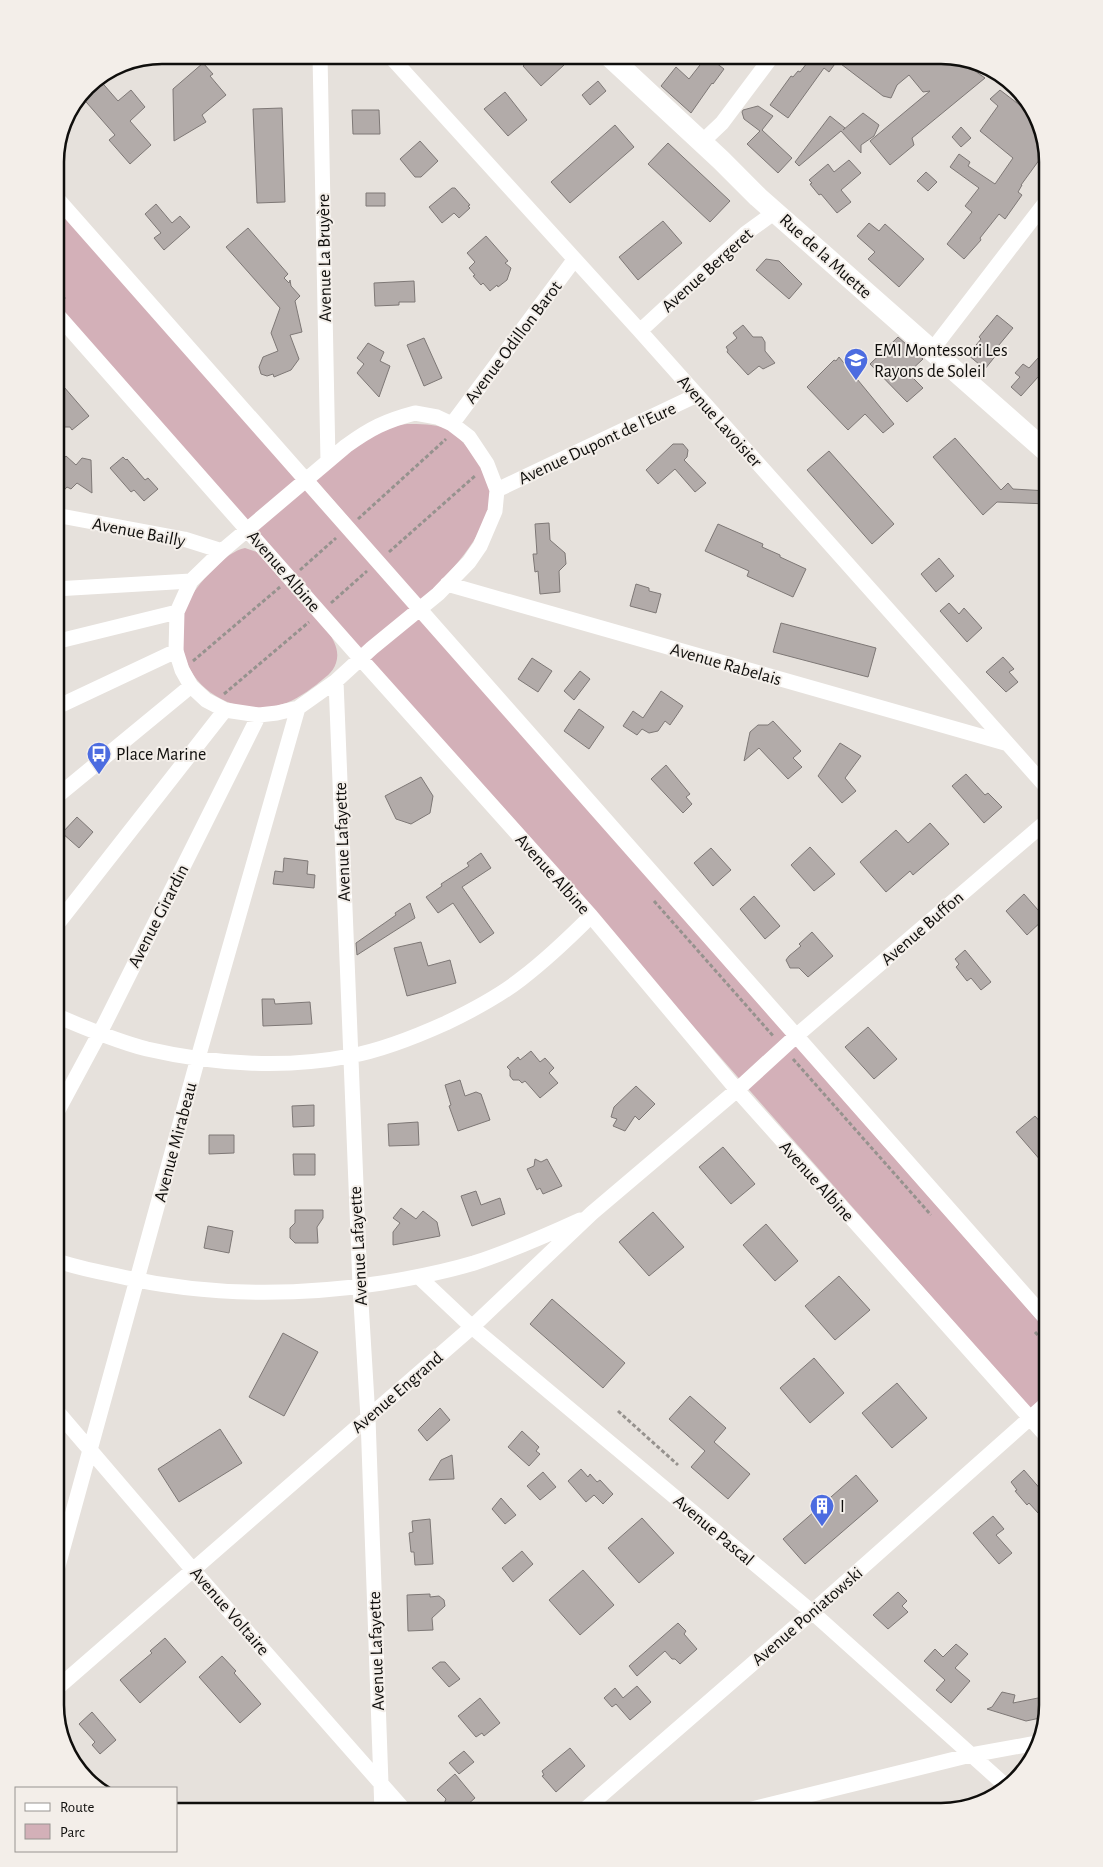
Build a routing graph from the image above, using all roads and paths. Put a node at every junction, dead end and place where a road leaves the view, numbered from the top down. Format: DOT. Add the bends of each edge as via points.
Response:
graph roads {
  1 [pos="320,64"];
  2 [pos="397,64"];
  3 [pos="618,64"];
  4 [pos="766,64"];
  5 [pos="702,142"];
  6 [pos="64,206"];
  7 [pos="1039,211"];
  8 [pos="775,212"];
  9 [pos="574,260"];
  10 [pos="64,322"];
  11 [pos="640,331"];
  12 [pos="932,350"];
  13 [pos="697,395"];
  14 [pos="455,426"];
  15 [pos="1039,445"];
  16 [pos="328,461"];
  17 [pos="487,464"];
  18 [pos="307,480"];
  19 [pos="497,490"];
  20 [pos="64,517"];
  21 [pos="348,527"];
  22 [pos="247,530"];
  23 [pos="222,551"];
  24 [pos="378,561"];
  25 [pos="290,579"];
  26 [pos="191,581"];
  27 [pos="447,584"];
  28 [pos="64,588"];
  29 [pos="419,608"];
  30 [pos="177,612"];
  31 [pos="320,613"];
  32 [pos="64,640"];
  33 [pos="176,651"];
  34 [pos="360,658"];
  35 [pos="189,665"];
  36 [pos="336,681"];
  37 [pos="191,686"];
  38 [pos="64,704"];
  39 [pos="222,704"];
  40 [pos="298,708"];
  41 [pos="259,715"];
  42 [pos="1006,743"];
  43 [pos="1039,779"];
  44 [pos="64,791"];
  45 [pos="1039,828"];
  46 [pos="64,915"];
  47 [pos="591,916"];
  48 [pos="64,1019"];
  49 [pos="99,1034"];
  50 [pos="796,1036"];
  51 [pos="350,1056"];
  52 [pos="198,1058"];
  53 [pos="736,1090"];
  54 [pos="64,1099"];
  55 [pos="592,1214"];
  56 [pos="64,1262"];
  57 [pos="419,1277"];
  58 [pos="137,1281"];
  59 [pos="360,1286"];
  60 [pos="1039,1311"];
  61 [pos="472,1327"];
  62 [pos="1039,1410"];
  63 [pos="618,1412"];
  64 [pos="368,1418"];
  65 [pos="1030,1418"];
  66 [pos="64,1419"];
  67 [pos="1039,1428"];
  68 [pos="90,1449"];
  69 [pos="678,1465"];
  70 [pos="64,1544"];
  71 [pos="192,1569"];
  72 [pos="812,1612"];
  73 [pos="64,1682"];
  74 [pos="1032,1744"];
  75 [pos="971,1755"];
  76 [pos="380,1782"];
  77 [pos="1002,1782"];
  78 [pos="381,1803"];
  79 [pos="398,1803"];
  80 [pos="592,1803"];
  81 [pos="776,1803"];
  1 -- 16 [label="street, Avenue La Bruyère"];
  2 -- 9 [label="street, Avenue Lavoisier"];
  3 -- 5 [label="street, Rue de la Muette"];
  4 -- 5 [label="street" via="722,123"];
  5 -- 8 [label="street, Rue de la Muette"];
  6 -- 18 [label="street"];
  7 -- 12 [label="street"];
  8 -- 11 [label="street, Avenue Bergeret" via="746,233"];
  8 -- 12 [label="street, Rue de la Muette"];
  9 -- 11 [label="street, Avenue Lavoisier"];
  9 -- 14 [label="street, Avenue Odillon Barot"];
  10 -- 22 [label="street, Avenue Albine"];
  11 -- 13 [label="street, Avenue Lavoisier"];
  12 -- 15 [label="street, Rue de la Muette"];
  13 -- 19 [label="street, Avenue Dupont de l'Eure"];
  13 -- 42 [label="street, Avenue Lavoisier"];
  14 -- 16 [label="street" via="437,417 415,413 391,419 366,432"];
  14 -- 17 [label="street" via="469,437"];
  14 -- 21 [label="path"];
  16 -- 18 [label="street"];
  17 -- 19 [label="street"];
  17 -- 24 [label="path"];
  18 -- 21 [label="street"];
  18 -- 22 [label="street"];
  19 -- 27 [label="street" via="495,511 480,546"];
  20 -- 23 [label="street, Avenue Bailly" via="184,539"];
  21 -- 24 [label="street"];
  21 -- 25 [label="path"];
  22 -- 23 [label="street"];
  22 -- 25 [label="street, Avenue Albine"];
  23 -- 26 [label="street"];
  24 -- 29 [label="street"];
  24 -- 31 [label="path"];
  25 -- 31 [label="street, Avenue Albine"];
  25 -- 35 [label="path"];
  26 -- 28 [label="street"];
  26 -- 30 [label="street"];
  27 -- 29 [label="street"];
  27 -- 42 [label="street, Avenue Rabelais"];
  29 -- 34 [label="street"];
  29 -- 50 [label="street"];
  30 -- 32 [label="street"];
  30 -- 33 [label="street"];
  31 -- 34 [label="street, Avenue Albine"];
  31 -- 39 [label="path"];
  33 -- 37 [label="street"];
  33 -- 38 [label="street"];
  34 -- 36 [label="street"];
  34 -- 47 [label="street, Avenue Albine"];
  36 -- 40 [label="street"];
  36 -- 51 [label="street, Avenue Lafayette"];
  37 -- 39 [label="street" via="206,700"];
  37 -- 44 [label="street"];
  39 -- 41 [label="street"];
  39 -- 46 [label="street"];
  40 -- 41 [label="street"];
  40 -- 52 [label="street, Avenue Mirabeau"];
  41 -- 49 [label="street, Avenue Girardin"];
  42 -- 43 [label="street, Avenue Lavoisier"];
  45 -- 50 [label="street, Avenue Buffon"];
  47 -- 51 [label="street" via="560,947 519,980 471,1011 412,1038"];
  47 -- 53 [label="street, Avenue Albine"];
  48 -- 49 [label="street"];
  49 -- 52 [label="street" via="147,1049"];
  49 -- 54 [label="street, Avenue Girardin"];
  50 -- 53 [label="street, Avenue Buffon"];
  50 -- 60 [label="street"];
  51 -- 52 [label="street" via="250,1064"];
  51 -- 59 [label="street, Avenue Lafayette"];
  52 -- 58 [label="street, Avenue Mirabeau"];
  53 -- 55 [label="street, Avenue Engrand"];
  53 -- 65 [label="street, Avenue Albine"];
  55 -- 57 [label="street" via="534,1241 474,1263"];
  55 -- 61 [label="street, Avenue Engrand"];
  56 -- 58 [label="street"];
  57 -- 59 [label="street"];
  57 -- 61 [label="street, Avenue Pascal"];
  58 -- 59 [label="street" via="190,1290 250,1293 311,1292"];
  58 -- 68 [label="street, Avenue Mirabeau"];
  59 -- 64 [label="street, Avenue Lafayette"];
  61 -- 64 [label="street, Avenue Engrand"];
  61 -- 72 [label="street, Avenue Pascal"];
  62 -- 65 [label="street, Avenue Poniatowski"];
  63 -- 69 [label="path"];
  64 -- 71 [label="street, Avenue Engrand"];
  64 -- 76 [label="street, Avenue Lafayette"];
  65 -- 67 [label="street, Avenue Albine"];
  65 -- 72 [label="street, Avenue Poniatowski"];
  66 -- 68 [label="street, Avenue Voltaire"];
  68 -- 70 [label="street, Avenue Mirabeau"];
  68 -- 71 [label="street, Avenue Voltaire"];
  71 -- 73 [label="street, Avenue Engrand"];
  71 -- 76 [label="street, Avenue Voltaire"];
  72 -- 75 [label="street, Avenue Pascal"];
  72 -- 80 [label="street, Avenue Poniatowski"];
  74 -- 75 [label="street"];
  75 -- 77 [label="street, Avenue Pascal"];
  75 -- 81 [label="street"];
  76 -- 78 [label="street, Avenue Lafayette"];
  76 -- 79 [label="street, Avenue Voltaire"];
}
